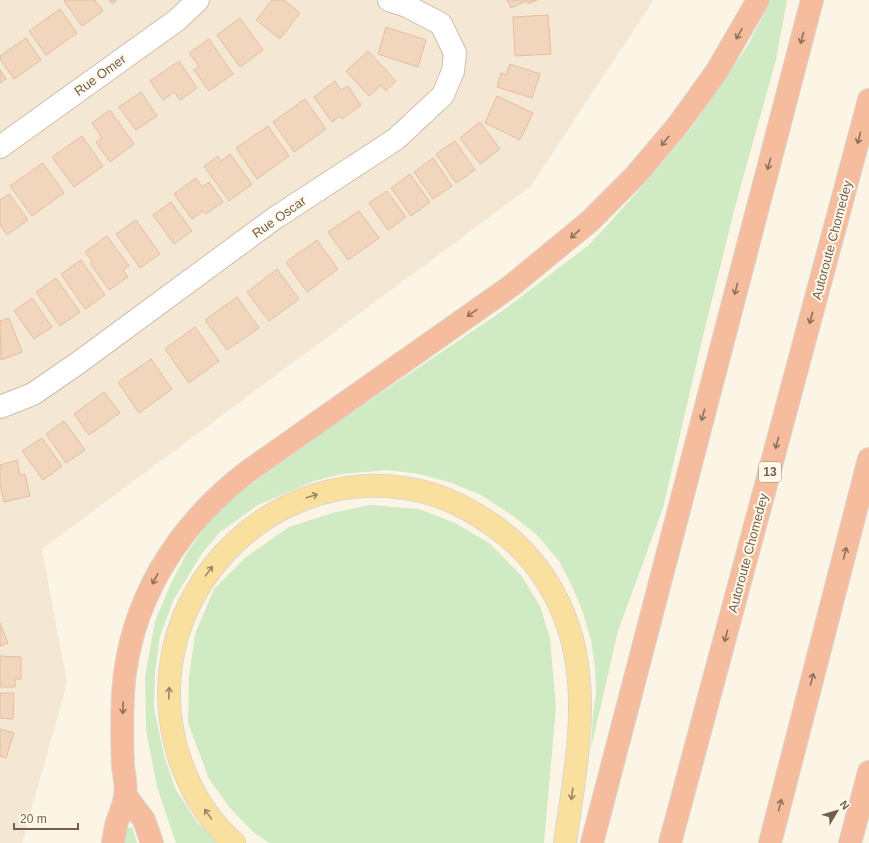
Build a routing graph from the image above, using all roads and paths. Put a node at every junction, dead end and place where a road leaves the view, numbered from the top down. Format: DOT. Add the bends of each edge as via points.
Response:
graph roads {
  1 [pos="198,0"];
  2 [pos="389,0"];
  3 [pos="758,0"];
  4 [pos="812,0"];
  5 [pos="869,100"];
  6 [pos="0,147"];
  7 [pos="0,407"];
  8 [pos="869,459"];
  9 [pos="869,772"];
  10 [pos="125,795"];
  11 [pos="113,843"];
  12 [pos="152,843"];
  13 [pos="234,843"];
  14 [pos="565,843"];
  15 [pos="592,843"];
  16 [pos="670,843"];
  17 [pos="770,843"];
  18 [pos="850,843"];
  1 -- 6 [label="street, Rue Omer" via="177,20"];
  2 -- 7 [label="street, Rue Oscar" via="407,6 441,24 455,53 453,71 443,95 396,139 275,218 78,363 33,394"];
  3 -- 10 [label="highway, one-way" via="717,71 687,113 635,176 590,221 511,286 247,472 215,498 187,529 154,581 140,612 128,652 122,712"];
  4 -- 15 [label="highway, one-way"];
  5 -- 16 [label="highway, Autoroute Chomedey / 13, one-way"];
  17 -- 8 [label="highway, one-way"];
  9 -- 18 [label="highway"];
  10 -- 11 [label="highway"];
  10 -- 12 [label="highway" via="144,820"];
  13 -- 14 [label="main road, one-way" via="214,822 192,788 173,737 168,700 169,681 180,628 195,594 208,573 228,549 253,526 304,499 368,486 420,491 465,508 495,527 518,546 540,571 552,590 564,615 574,648 579,681 577,755"];
}
